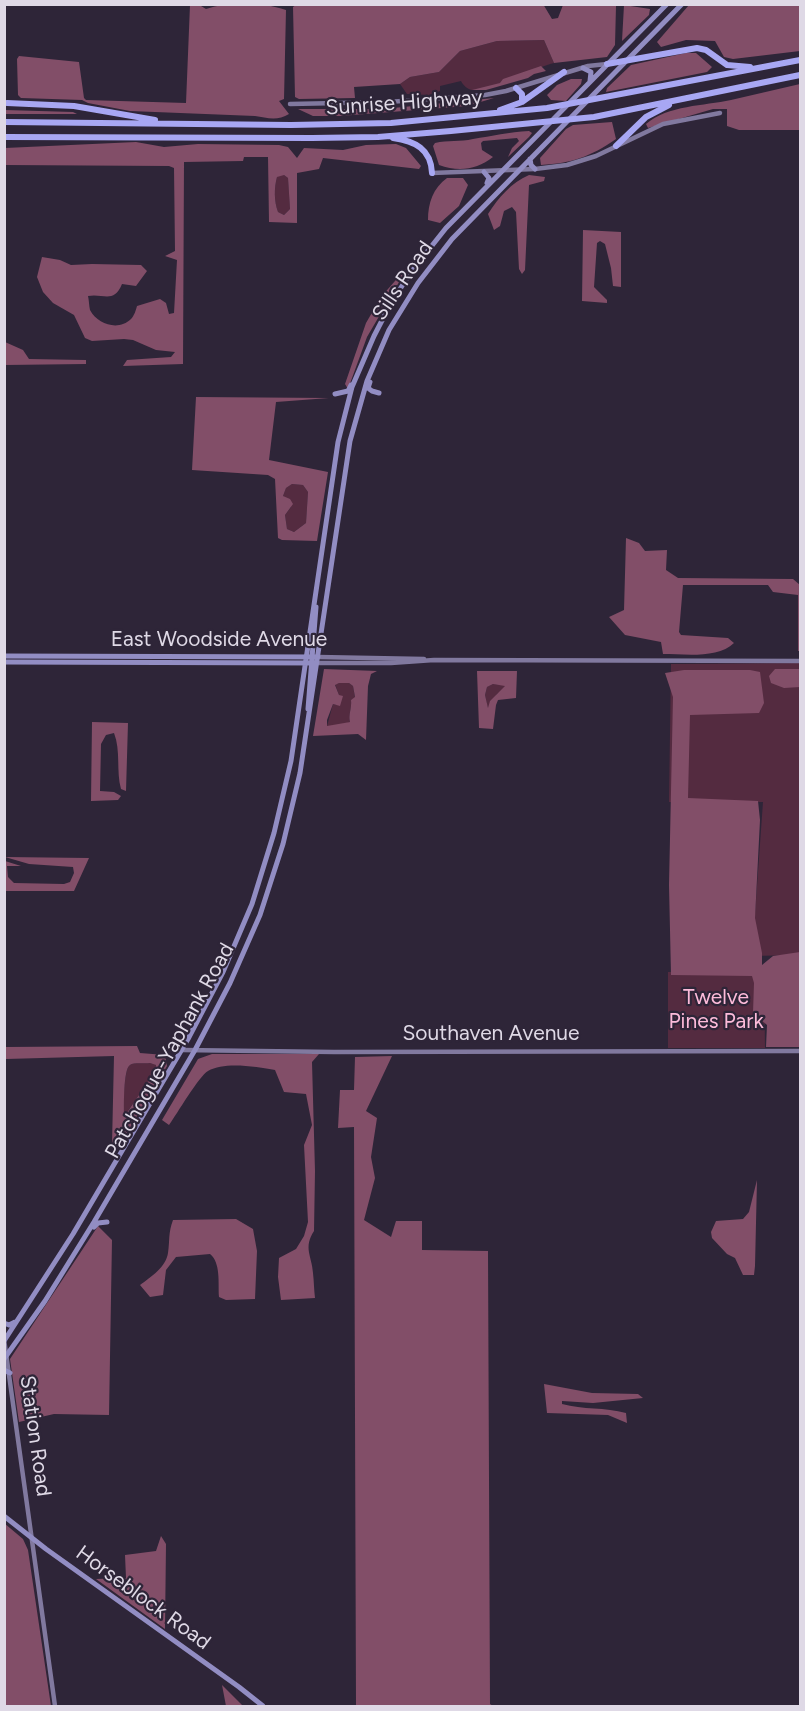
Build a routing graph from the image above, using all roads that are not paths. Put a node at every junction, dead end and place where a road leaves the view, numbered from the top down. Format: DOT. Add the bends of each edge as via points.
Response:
graph roads {
  1 [pos="667,4"];
  2 [pos="682,4"];
  3 [pos="801,60"];
  4 [pos="627,61"];
  5 [pos="607,64"];
  6 [pos="774,66"];
  7 [pos="583,68"];
  8 [pos="564,72"];
  9 [pos="801,75"];
  10 [pos="607,81"];
  11 [pos="590,82"];
  12 [pos="516,88"];
  13 [pos="683,99"];
  14 [pos="522,102"];
  15 [pos="6,103"];
  16 [pos="290,104"];
  17 [pos="720,113"];
  18 [pos="485,115"];
  19 [pos="4,122"];
  20 [pos="213,124"];
  21 [pos="4,137"];
  22 [pos="378,137"];
  23 [pos="616,146"];
  24 [pos="525,148"];
  25 [pos="530,159"];
  26 [pos="536,169"];
  27 [pos="519,170"];
  28 [pos="502,171"];
  29 [pos="484,172"];
  30 [pos="432,173"];
  31 [pos="490,199"];
  32 [pos="472,202"];
  33 [pos="381,346"];
  34 [pos="367,352"];
  35 [pos="355,418"];
  36 [pos="342,424"];
  37 [pos="4,656"];
  38 [pos="312,660"];
  39 [pos="801,661"];
  40 [pos="4,662"];
  41 [pos="182,1050"];
  42 [pos="195,1050"];
  43 [pos="801,1051"];
  44 [pos="107,1222"];
  45 [pos="83,1239"];
  46 [pos="26,1309"];
  47 [pos="4,1323"];
  48 [pos="5,1340"];
  49 [pos="6,1357"];
  50 [pos="7,1372"];
  51 [pos="4,1516"];
  52 [pos="32,1538"];
  53 [pos="55,1707"];
  54 [pos="263,1707"];
  1 -- 5 [label="main road, Sills Road"];
  2 -- 4 [label="main road, Sills Road"];
  3 -- 6 [label="highway, Sunrise Highway"];
  4 -- 5 [label="highway"];
  4 -- 6 [label="highway" via="697,48 730,66"];
  4 -- 10 [label="main road, Sills Road"];
  5 -- 7 [label="street"];
  5 -- 10 [label="main road"];
  5 -- 11 [label="main road, Sills Road"];
  6 -- 18 [label="highway, Sunrise Highway" via="547,108"];
  7 -- 8 [label="street"];
  7 -- 11 [label="main road" via="591,72"];
  8 -- 12 [label="street"];
  8 -- 14 [label="highway"];
  9 -- 13 [label="highway, Sunrise Highway"];
  10 -- 25 [label="main road, Sills Road"];
  11 -- 24 [label="main road, Sills Road"];
  12 -- 14 [label="highway" via="522,94"];
  12 -- 16 [label="street" via="450,99"];
  13 -- 22 [label="highway, Sunrise Highway" via="594,117"];
  13 -- 23 [label="highway" via="646,117"];
  14 -- 18 [label="highway"];
  15 -- 20 [label="highway" via="60,105"];
  17 -- 23 [label="street" via="663,124"];
  18 -- 20 [label="highway, Sunrise Highway" via="391,123"];
  19 -- 20 [label="highway, Sunrise Highway"];
  21 -- 22 [label="highway, Sunrise Highway"];
  22 -- 30 [label="highway" via="419,145 429,156"];
  23 -- 26 [label="street" via="574,163"];
  24 -- 27 [label="main road" via="518,161"];
  24 -- 28 [label="main road, Sills Road"];
  25 -- 26 [label="main road"];
  25 -- 27 [label="main road, Sills Road"];
  26 -- 27 [label="street"];
  27 -- 28 [label="street"];
  27 -- 31 [label="main road, Sills Road"];
  28 -- 29 [label="street"];
  28 -- 31 [label="main road" via="502,183"];
  28 -- 32 [label="main road, Sills Road"];
  29 -- 30 [label="street"];
  29 -- 32 [label="main road" via="489,179"];
  31 -- 33 [label="main road, Sills Road" via="429,268 407,298"];
  32 -- 34 [label="main road, Sills Road" via="411,272"];
  33 -- 35 [label="main road, Sills Road"];
  33 -- 35 [label="main road" via="368,386 370,391 380,393 366,396"];
  34 -- 36 [label="main road, Sills Road"];
  34 -- 36 [label="main road" via="348,390 336,394 345,399"];
  35 -- 38 [label="main road, Sills Road"];
  36 -- 38 [label="main road, Sills Road" via="316,590"];
  37 -- 38 [label="main road, East Woodside Avenue"];
  38 -- 39 [label="street, East Woodside Avenue"];
  38 -- 40 [label="main road, East Woodside Avenue"];
  38 -- 41 [label="main road, Patchogue-Yaphank Road" via="267,860 231,955"];
  38 -- 42 [label="main road, Patchogue-Yaphank Road" via="309,719 292,809 266,898 238,966"];
  41 -- 42 [label="street, Southaven Avenue"];
  41 -- 46 [label="main road, Patchogue-Yaphank Road"];
  42 -- 43 [label="street, Southaven Avenue"];
  42 -- 45 [label="main road, Patchogue-Yaphank Road"];
  44 -- 45 [label="main road" via="97,1224"];
  45 -- 49 [label="main road, Patchogue-Yaphank Road"];
  46 -- 47 [label="main road" via="13,1324"];
  46 -- 48 [label="main road"];
  48 -- 49 [label="street, Station Road"];
  49 -- 50 [label="street, Station Road"];
  50 -- 52 [label="street, Station Road"];
  51 -- 52 [label="main road, Horseblock Road"];
  52 -- 53 [label="street, Station Road"];
  52 -- 54 [label="main road, Horseblock Road"];
}
